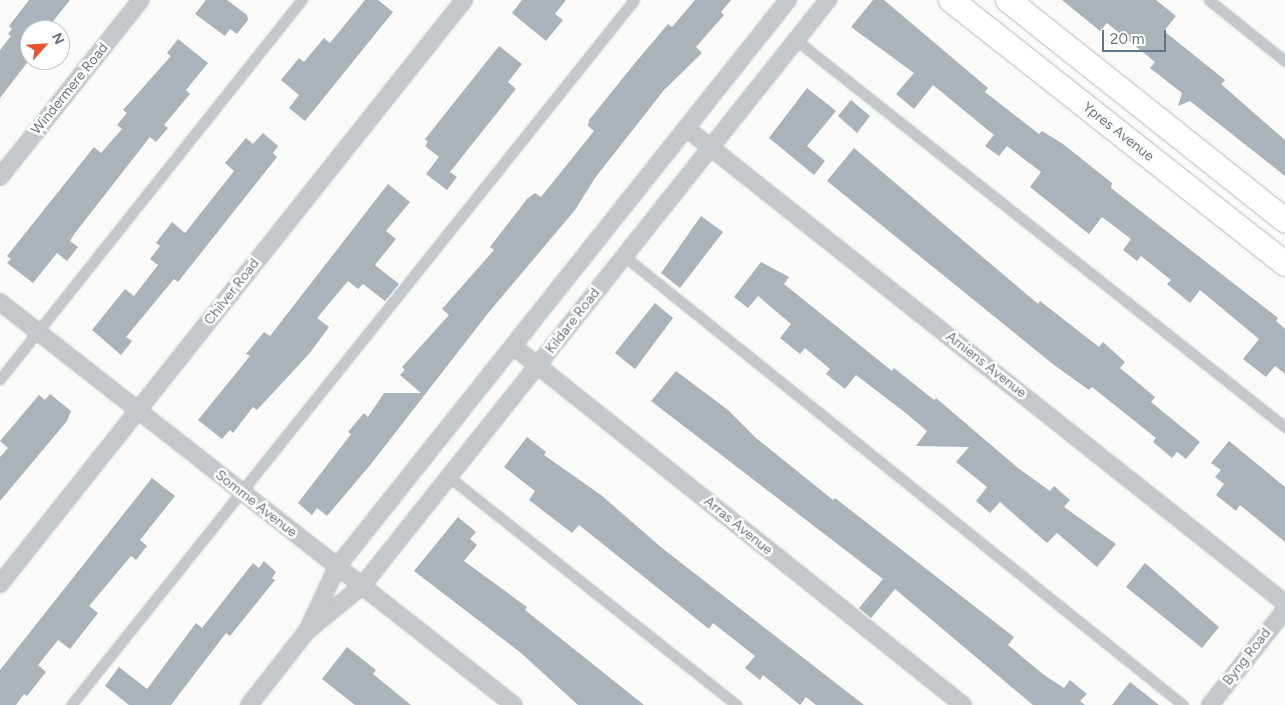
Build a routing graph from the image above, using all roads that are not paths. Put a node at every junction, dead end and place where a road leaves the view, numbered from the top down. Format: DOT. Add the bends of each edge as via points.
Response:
graph roads {
  1 [pos="141,0"];
  2 [pos="302,0"];
  3 [pos="464,0"];
  4 [pos="634,0"];
  5 [pos="788,0"];
  6 [pos="828,0"];
  7 [pos="952,0"];
  8 [pos="1008,0"];
  9 [pos="1209,0"];
  10 [pos="796,40"];
  11 [pos="1285,61"];
  12 [pos="686,128"];
  13 [pos="710,148"];
  14 [pos="0,177"];
  15 [pos="1285,220"];
  16 [pos="624,256"];
  17 [pos="1285,264"];
  18 [pos="0,302"];
  19 [pos="38,332"];
  20 [pos="513,346"];
  21 [pos="537,366"];
  22 [pos="0,379"];
  23 [pos="138,410"];
  24 [pos="1285,427"];
  25 [pos="449,477"];
  26 [pos="241,492"];
  27 [pos="337,567"];
  28 [pos="0,584"];
  29 [pos="362,586"];
  30 [pos="1285,603"];
  31 [pos="1285,610"];
  32 [pos="307,632"];
  33 [pos="71,705"];
  34 [pos="249,705"];
  35 [pos="514,705"];
  36 [pos="737,705"];
  37 [pos="963,705"];
  38 [pos="1183,705"];
  39 [pos="1210,705"];
  1 -- 14 [label="street, Windermere Road"];
  2 -- 19 [label="lane"];
  3 -- 23 [label="street, Chilver Road"];
  4 -- 26 [label="lane"];
  5 -- 12 [label="street, Kildare Road"];
  6 -- 10 [label="street, Kildare Road"];
  7 -- 17 [label="main road, Ypres Avenue"];
  8 -- 15 [label="main road"];
  9 -- 11 [label="lane"];
  10 -- 13 [label="street, Kildare Road"];
  10 -- 24 [label="lane"];
  12 -- 13 [label="street, Amiens Avenue"];
  12 -- 20 [label="street, Kildare Road"];
  13 -- 16 [label="street, Kildare Road"];
  13 -- 30 [label="street, Amiens Avenue"];
  16 -- 21 [label="street, Kildare Road"];
  16 -- 38 [label="lane"];
  18 -- 19 [label="street, Somme Avenue"];
  19 -- 22 [label="lane"];
  19 -- 23 [label="street, Somme Avenue"];
  20 -- 21 [label="street, Arras Avenue"];
  20 -- 27 [label="street, Kildare Road"];
  21 -- 25 [label="street, Kildare Road"];
  21 -- 37 [label="street, Arras Avenue"];
  23 -- 26 [label="street, Somme Avenue"];
  23 -- 28 [label="street, Chilver Road"];
  25 -- 29 [label="street, Kildare Road"];
  25 -- 36 [label="lane"];
  26 -- 27 [label="street, Somme Avenue"];
  26 -- 33 [label="lane"];
  27 -- 29 [label="street, Somme Avenue"];
  27 -- 32 [label="street, Kildare Road"];
  29 -- 32 [label="street, Kildare Road"];
  29 -- 35 [label="street, Somme Avenue"];
  31 -- 39 [label="street, Byng Road"];
  32 -- 34 [label="street, Kildare Road"];
}
